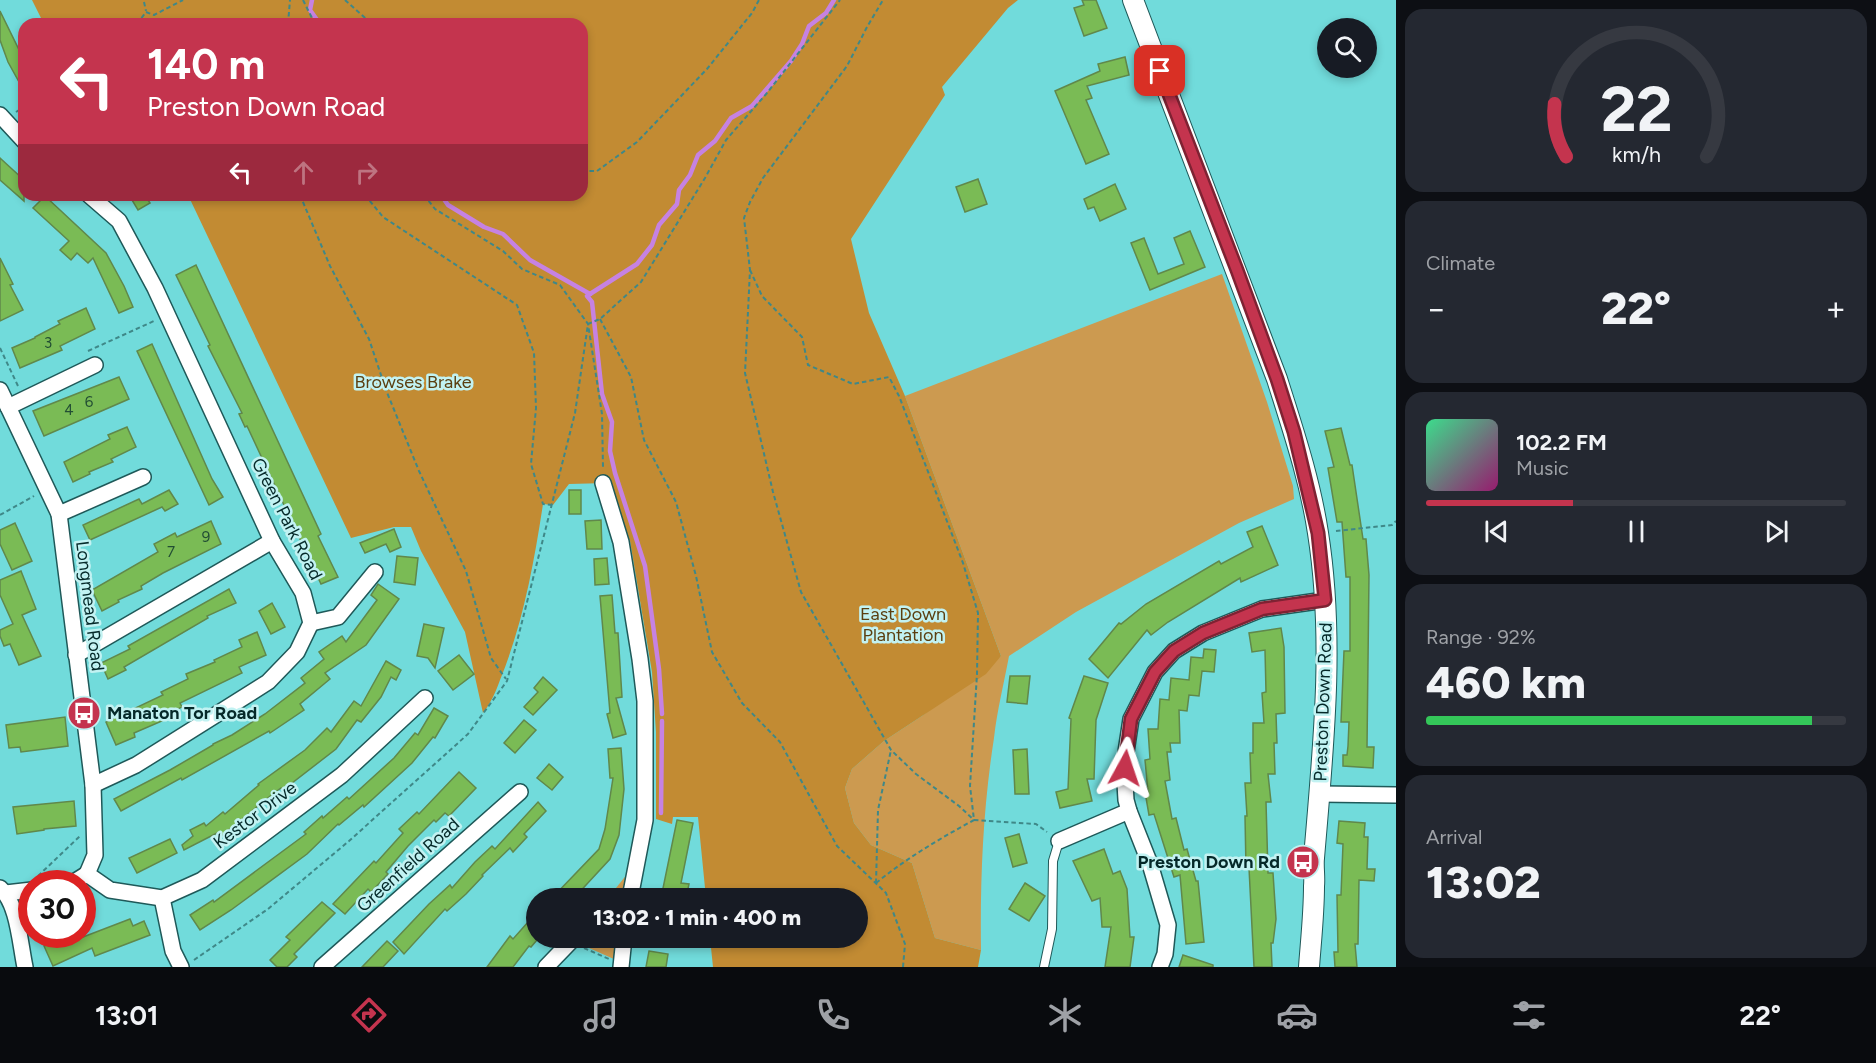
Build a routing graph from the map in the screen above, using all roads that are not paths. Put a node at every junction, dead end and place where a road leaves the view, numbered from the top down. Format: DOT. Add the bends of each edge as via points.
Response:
graph roads {
  1 [pos="1133,0"];
  2 [pos="0,115"];
  3 [pos="18,134"];
  4 [pos="97,201"];
  5 [pos="95,365"];
  6 [pos="0,390"];
  7 [pos="8,407"];
  8 [pos="143,477"];
  9 [pos="603,483"];
  10 [pos="59,514"];
  11 [pos="272,541"];
  12 [pos="375,572"];
  13 [pos="1325,600"];
  14 [pos="310,623"];
  15 [pos="76,654"];
  16 [pos="425,698"];
  17 [pos="93,785"];
  18 [pos="520,792"];
  19 [pos="1320,794"];
  20 [pos="1396,795"];
  21 [pos="1128,811"];
  22 [pos="1059,840"];
  23 [pos="89,870"];
  24 [pos="96,880"];
  25 [pos="632,888"];
  26 [pos="3,891"];
  27 [pos="162,898"];
  28 [pos="572,948"];
  29 [pos="621,948"];
  30 [pos="187,964"];
  31 [pos="616,964"];
  32 [pos="25,967"];
  33 [pos="322,967"];
  34 [pos="546,967"];
  35 [pos="1044,967"];
  36 [pos="1160,967"];
  37 [pos="1309,967"];
  1 -- 13 [label="street, Preston Down Road" via="1294,432 1318,533"];
  2 -- 3 [label="street"];
  4 -- 11 [label="street, Green Park Road" via="119,221 168,315"];
  5 -- 7 [label="street"];
  6 -- 7 [label="street, Longmead Road"];
  7 -- 10 [label="street, Longmead Road"];
  8 -- 10 [label="street"];
  9 -- 25 [label="street" via="621,542 645,701 645,820"];
  10 -- 15 [label="street, Longmead Road"];
  11 -- 14 [label="street, Green Park Road" via="303,593"];
  11 -- 15 [label="street"];
  12 -- 14 [label="street" via="338,617"];
  13 -- 19 [label="street, Preston Down Road" via="1327,646"];
  13 -- 21 [label="street" via="1262,609 1203,633 1174,651 1155,672 1131,719 1126,752"];
  14 -- 17 [label="street" via="297,652 268,682 136,765"];
  15 -- 17 [label="street, Longmead Road"];
  16 -- 27 [label="street, Kestor Drive" via="342,775 202,880"];
  17 -- 23 [label="street, Longmead Road" via="95,855"];
  18 -- 33 [label="street, Greenfield Road"];
  19 -- 20 [label="street"];
  19 -- 37 [label="street, Preston Down Road"];
  21 -- 22 [label="street"];
  21 -- 36 [label="street" via="1150,864 1168,925"];
  22 -- 35 [label="lane" via="1053,861 1052,929"];
  24 -- 27 [label="street" via="110,890"];
  26 -- 32 [label="street" via="12,906"];
  27 -- 30 [label="street" via="173,951"];
  28 -- 34 [label="street"];
  29 -- 31 [label="street"];
}
